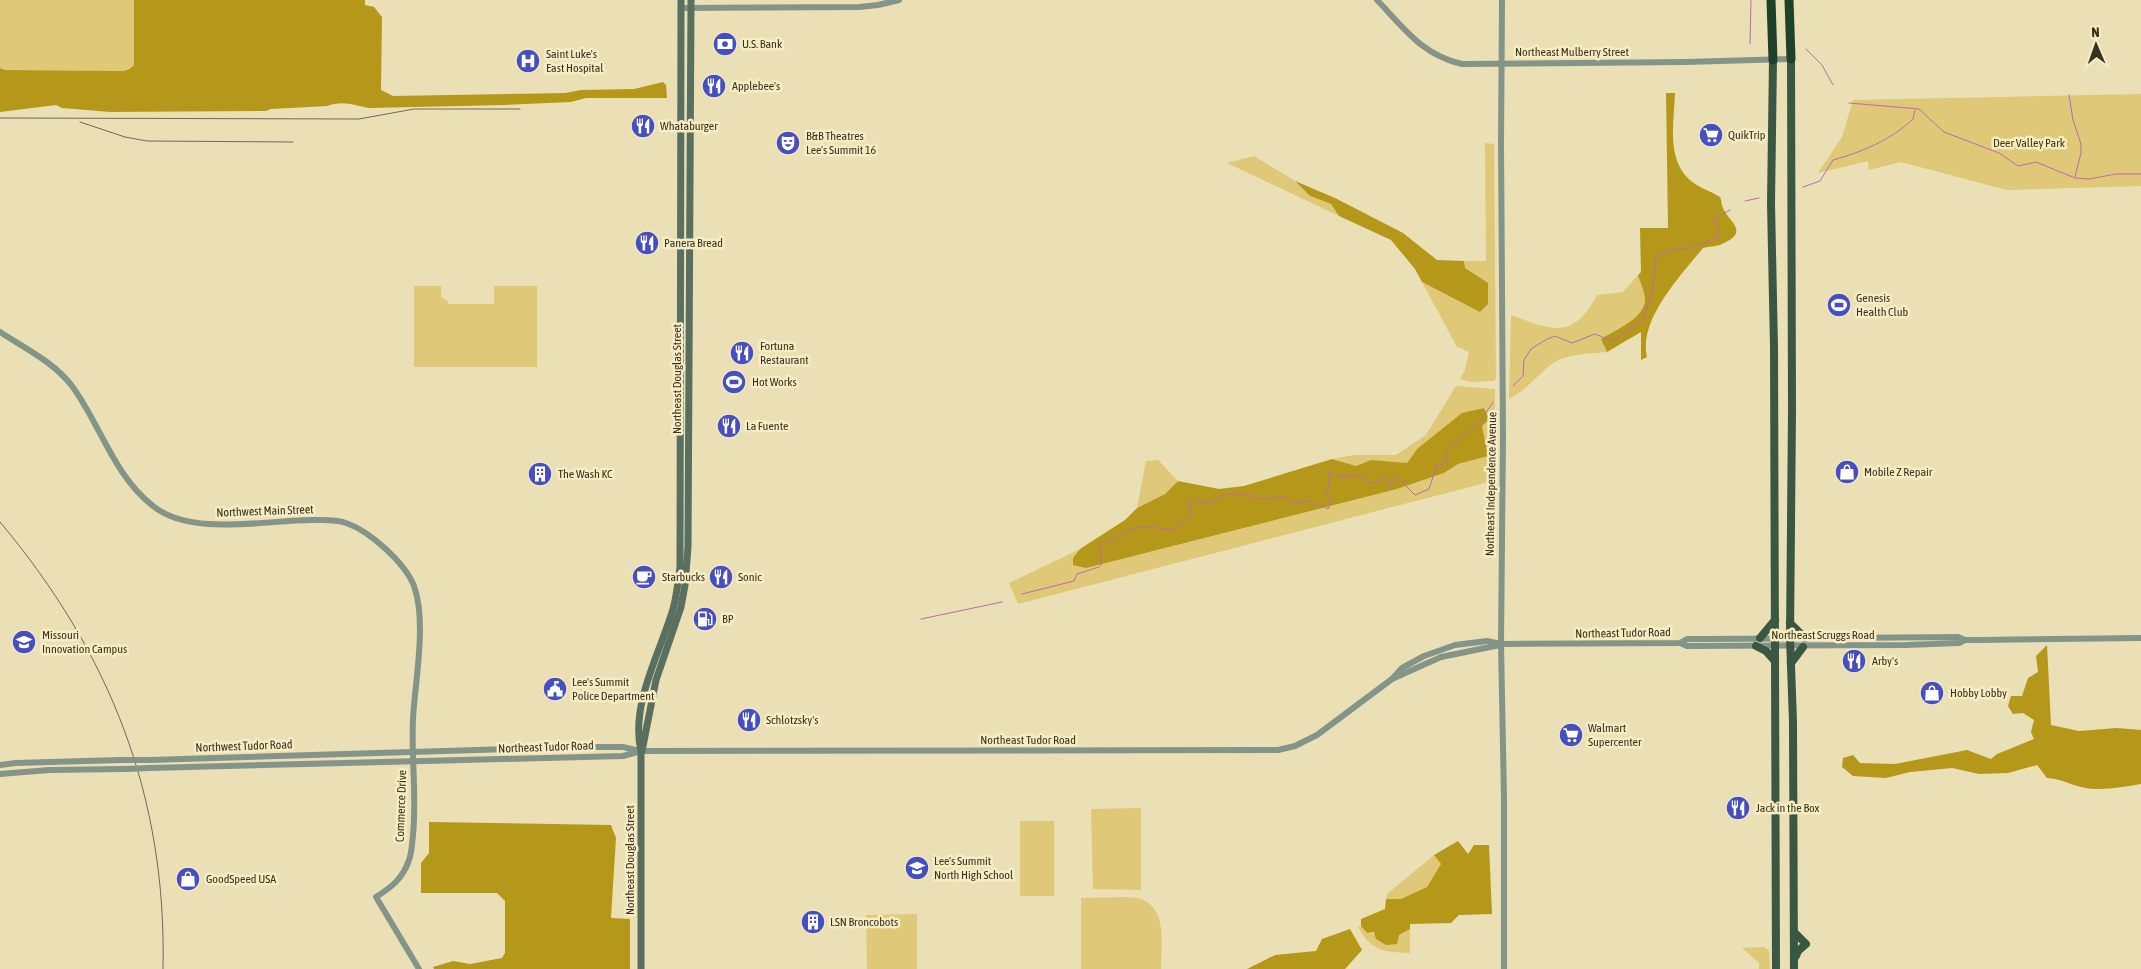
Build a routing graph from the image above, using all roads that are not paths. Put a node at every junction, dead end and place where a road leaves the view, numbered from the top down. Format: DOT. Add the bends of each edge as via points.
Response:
graph roads {
  1 [pos="899,0"];
  2 [pos="1377,0"];
  3 [pos="1502,0"];
  4 [pos="1772,0"];
  5 [pos="1789,0"];
  6 [pos="681,4"];
  7 [pos="691,4"];
  8 [pos="1791,59"];
  9 [pos="1772,60"];
  10 [pos="1502,63"];
  11 [pos="0,332"];
  12 [pos="680,415"];
  13 [pos="688,424"];
  14 [pos="1775,620"];
  15 [pos="1790,623"];
  16 [pos="1718,638"];
  17 [pos="1760,638"];
  18 [pos="1866,638"];
  19 [pos="2141,638"];
  20 [pos="1703,639"];
  21 [pos="1965,640"];
  22 [pos="1775,642"];
  23 [pos="1790,642"];
  24 [pos="1804,642"];
  25 [pos="1680,643"];
  26 [pos="1501,644"];
  27 [pos="1696,646"];
  28 [pos="1705,646"];
  29 [pos="1756,646"];
  30 [pos="1865,646"];
  31 [pos="1775,662"];
  32 [pos="1791,662"];
  33 [pos="578,747"];
  34 [pos="489,751"];
  35 [pos="641,751"];
  36 [pos="414,753"];
  37 [pos="299,755"];
  38 [pos="566,757"];
  39 [pos="451,761"];
  40 [pos="414,762"];
  41 [pos="302,764"];
  42 [pos="0,765"];
  43 [pos="0,774"];
  44 [pos="1794,932"];
  45 [pos="1794,965"];
  46 [pos="418,969"];
  47 [pos="641,969"];
  48 [pos="1504,969"];
  49 [pos="1776,969"];
  1 -- 7 [label="street" via="859,7"];
  2 -- 10 [label="street, Northeast Mulberry Street" via="1431,53 1462,64"];
  3 -- 10 [label="street, Northeast Independence Avenue"];
  4 -- 9 [label="highway"];
  5 -- 8 [label="highway"];
  6 -- 7 [label="street"];
  6 -- 12 [label="main road, Northeast Douglas Street"];
  7 -- 13 [label="main road, Northeast Douglas Street"];
  8 -- 9 [label="street, Northeast Mulberry Street"];
  8 -- 15 [label="main road"];
  9 -- 10 [label="street, Northeast Mulberry Street"];
  9 -- 14 [label="main road"];
  10 -- 26 [label="street, Northeast Independence Avenue"];
  11 -- 36 [label="street, Northwest Main Street" via="64,376 130,484 162,512 190,522 212,524 291,520 346,523 372,538 393,556 414,586 419,614"];
  12 -- 13 [label="main road" via="687,418"];
  12 -- 35 [label="main road, Northeast Douglas Street" via="680,567 673,608 646,686 638,736"];
  13 -- 35 [label="main road, Northeast Douglas Street" via="686,585 678,622 656,680"];
  14 -- 17 [label="main road"];
  14 -- 22 [label="main road"];
  15 -- 23 [label="main road"];
  15 -- 24 [label="main road"];
  16 -- 17 [label="street, Northeast Tudor Road"];
  16 -- 20 [label="street, Northeast Tudor Road"];
  16 -- 28 [label="street"];
  17 -- 22 [label="street, Northeast Tudor Road"];
  18 -- 21 [label="street, Northeast Scruggs Road" via="1958,637"];
  18 -- 24 [label="street, Northeast Scruggs Road"];
  18 -- 30 [label="street"];
  19 -- 21 [label="street, Northeast Scruggs Road"];
  20 -- 25 [label="street, Northeast Tudor Road"];
  20 -- 27 [label="street"];
  21 -- 30 [label="street, Northeast Scruggs Road" via="1932,645"];
  22 -- 23 [label="street, Northeast Scruggs Road"];
  22 -- 29 [label="street, Northeast Scruggs Road"];
  22 -- 31 [label="main road"];
  23 -- 24 [label="street, Northeast Scruggs Road"];
  23 -- 32 [label="main road"];
  24 -- 30 [label="street, Northeast Scruggs Road"];
  24 -- 32 [label="main road"];
  25 -- 26 [label="street, Northeast Tudor Road"];
  25 -- 27 [label="street, Northeast Scruggs Road"];
  26 -- 35 [label="street, Northeast Tudor Road" via="1441,658 1392,679 1317,735 1296,746 1278,750"];
  26 -- 48 [label="street, Northeast Independence Avenue"];
  27 -- 28 [label="street, Northeast Scruggs Road"];
  28 -- 29 [label="street, Northeast Scruggs Road"];
  29 -- 31 [label="main road" via="1766,651"];
  31 -- 49 [label="main road"];
  32 -- 44 [label="main road"];
  33 -- 34 [label="street, Northeast Tudor Road"];
  33 -- 35 [label="street, Northeast Tudor Road" via="623,747"];
  33 -- 38 [label="street" via="576,752"];
  34 -- 36 [label="street, Northwest Tudor Road"];
  35 -- 38 [label="street, Northeast Tudor Road" via="623,756"];
  35 -- 47 [label="main road, Northeast Douglas Street"];
  36 -- 37 [label="street, Northwest Tudor Road"];
  36 -- 40 [label="street, Northwest Main Street"];
  37 -- 41 [label="street"];
  37 -- 42 [label="street, Northwest Tudor Road, bridge"];
  38 -- 39 [label="street, Northeast Tudor Road"];
  39 -- 40 [label="street, Northwest Tudor Road"];
  40 -- 41 [label="street, Northwest Tudor Road"];
  40 -- 46 [label="street, Commerce Drive" via="414,823 410,857 404,874 376,897"];
  41 -- 43 [label="street, Northwest Tudor Road, bridge"];
  44 -- 45 [label="main road"];
  44 -- 45 [label="main road" via="1806,944 1798,951"];
}
